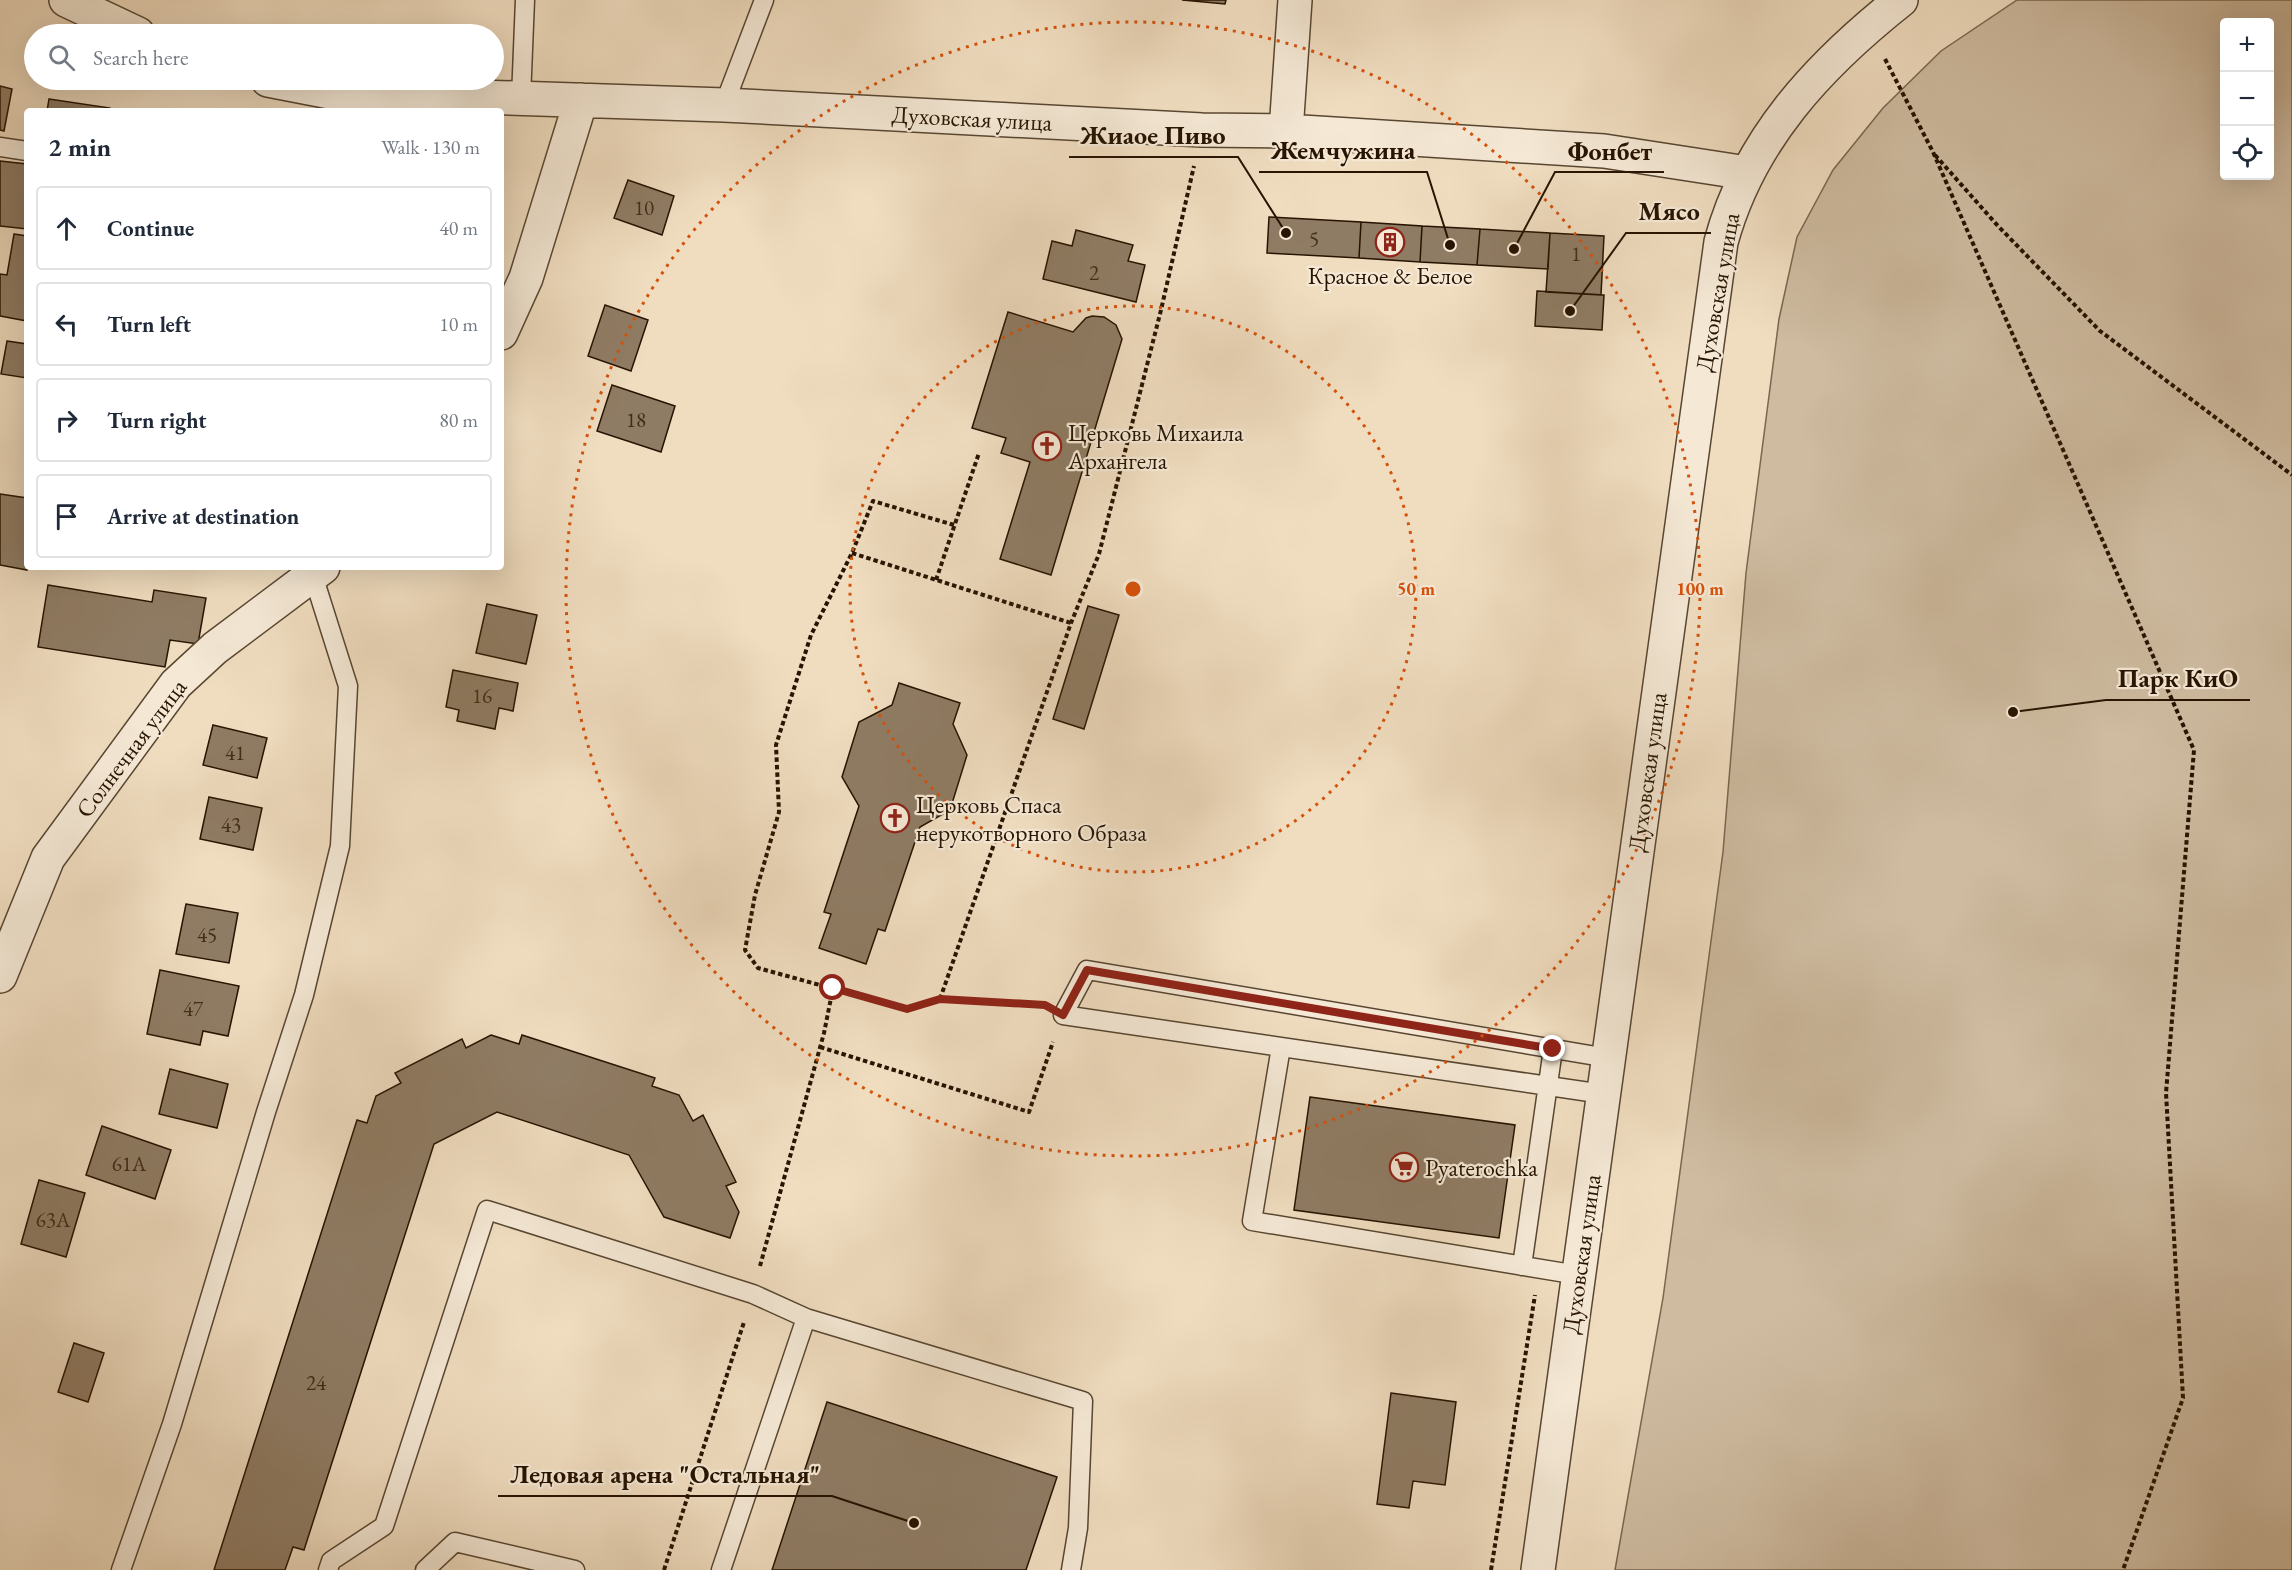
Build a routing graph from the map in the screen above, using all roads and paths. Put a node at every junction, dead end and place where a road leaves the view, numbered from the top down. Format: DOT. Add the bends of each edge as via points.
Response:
graph roads {
  1 [pos="66,0"];
  2 [pos="525,0"];
  3 [pos="764,0"];
  4 [pos="1295,0"];
  5 [pos="1901,0"];
  6 [pos="117,24"];
  7 [pos="1869,26"];
  8 [pos="320,90"];
  9 [pos="521,98"];
  10 [pos="581,100"];
  11 [pos="724,105"];
  12 [pos="1202,130"];
  13 [pos="1286,131"];
  14 [pos="0,147"];
  15 [pos="24,151"];
  16 [pos="1933,152"];
  17 [pos="1746,173"];
  18 [pos="504,326"];
  19 [pos="979,453"];
  20 [pos="2292,475"];
  21 [pos="954,525"];
  22 [pos="852,553"];
  23 [pos="315,570"];
  24 [pos="936,580"];
  25 [pos="1071,623"];
  26 [pos="0,976"];
  27 [pos="833,988"];
  28 [pos="940,999"];
  29 [pos="1063,1015"];
  30 [pos="820,1047"];
  31 [pos="1281,1047"];
  32 [pos="1553,1049"];
  33 [pos="1608,1058"];
  34 [pos="1548,1086"];
  35 [pos="1603,1094"];
  36 [pos="1522,1266"];
  37 [pos="1578,1275"];
  38 [pos="753,1294"];
  39 [pos="806,1318"];
  40 [pos="121,1570"];
  41 [pos="328,1570"];
  42 [pos="424,1570"];
  43 [pos="575,1570"];
  44 [pos="664,1570"];
  45 [pos="721,1570"];
  46 [pos="1071,1570"];
  47 [pos="1491,1570"];
  48 [pos="1538,1570"];
  49 [pos="2123,1570"];
  1 -- 6 [label="street"];
  2 -- 9 [label="lane"];
  3 -- 11 [label="lane"];
  4 -- 13 [label="street"];
  5 -- 7 [label="street"];
  7 -- 16 [label="path"];
  7 -- 17 [label="street" via="1809,84 1765,140"];
  8 -- 9 [label="street, Духовская улица"];
  9 -- 10 [label="street, Духовская улица"];
  10 -- 11 [label="street, Духовская улица"];
  10 -- 18 [label="street" via="526,278"];
  11 -- 12 [label="street, Духовская улица"];
  12 -- 13 [label="street, Духовская улица"];
  12 -- 25 [label="path" via="1099,554"];
  13 -- 17 [label="street, Духовская улица" via="1604,151"];
  14 -- 15 [label="lane"];
  16 -- 20 [label="path" via="2100,332"];
  16 -- 49 [label="path" via="2194,750 2166,1093 2183,1398"];
  17 -- 33 [label="street, Духовская улица" via="1728,217 1717,264"];
  19 -- 21 [label="path"];
  21 -- 22 [label="path" via="873,501"];
  21 -- 24 [label="path"];
  22 -- 24 [label="path"];
  22 -- 27 [label="path" via="811,635 776,745 779,812 755,895 745,950 758,968"];
  23 -- 26 [label="street, Солнечная улица" via="215,648 176,684 48,858"];
  23 -- 40 [label="lane" via="348,686 340,846 304,995 172,1424"];
  24 -- 25 [label="path"];
  25 -- 28 [label="path"];
  27 -- 28 [label="path" via="907,1009"];
  27 -- 30 [label="path"];
  28 -- 29 [label="path" via="1045,1005"];
  29 -- 30 [label="path" via="1029,1112"];
  29 -- 31 [label="lane"];
  29 -- 32 [label="lane" via="1087,970"];
  30 -- 38 [label="path"];
  31 -- 34 [label="lane"];
  31 -- 36 [label="lane" via="1252,1221"];
  32 -- 33 [label="lane"];
  32 -- 34 [label="lane"];
  33 -- 35 [label="street, Духовская улица"];
  34 -- 35 [label="lane"];
  34 -- 36 [label="lane"];
  35 -- 37 [label="street, Духовская улица"];
  36 -- 37 [label="lane"];
  36 -- 47 [label="path" via="1535,1293"];
  37 -- 48 [label="street, Духовская улица"];
  38 -- 39 [label="lane"];
  38 -- 41 [label="lane" via="487,1210 384,1526 331,1561"];
  38 -- 44 [label="path"];
  39 -- 45 [label="lane"];
  39 -- 46 [label="lane" via="1083,1401 1078,1528"];
  42 -- 43 [label="lane" via="455,1542"];
}
